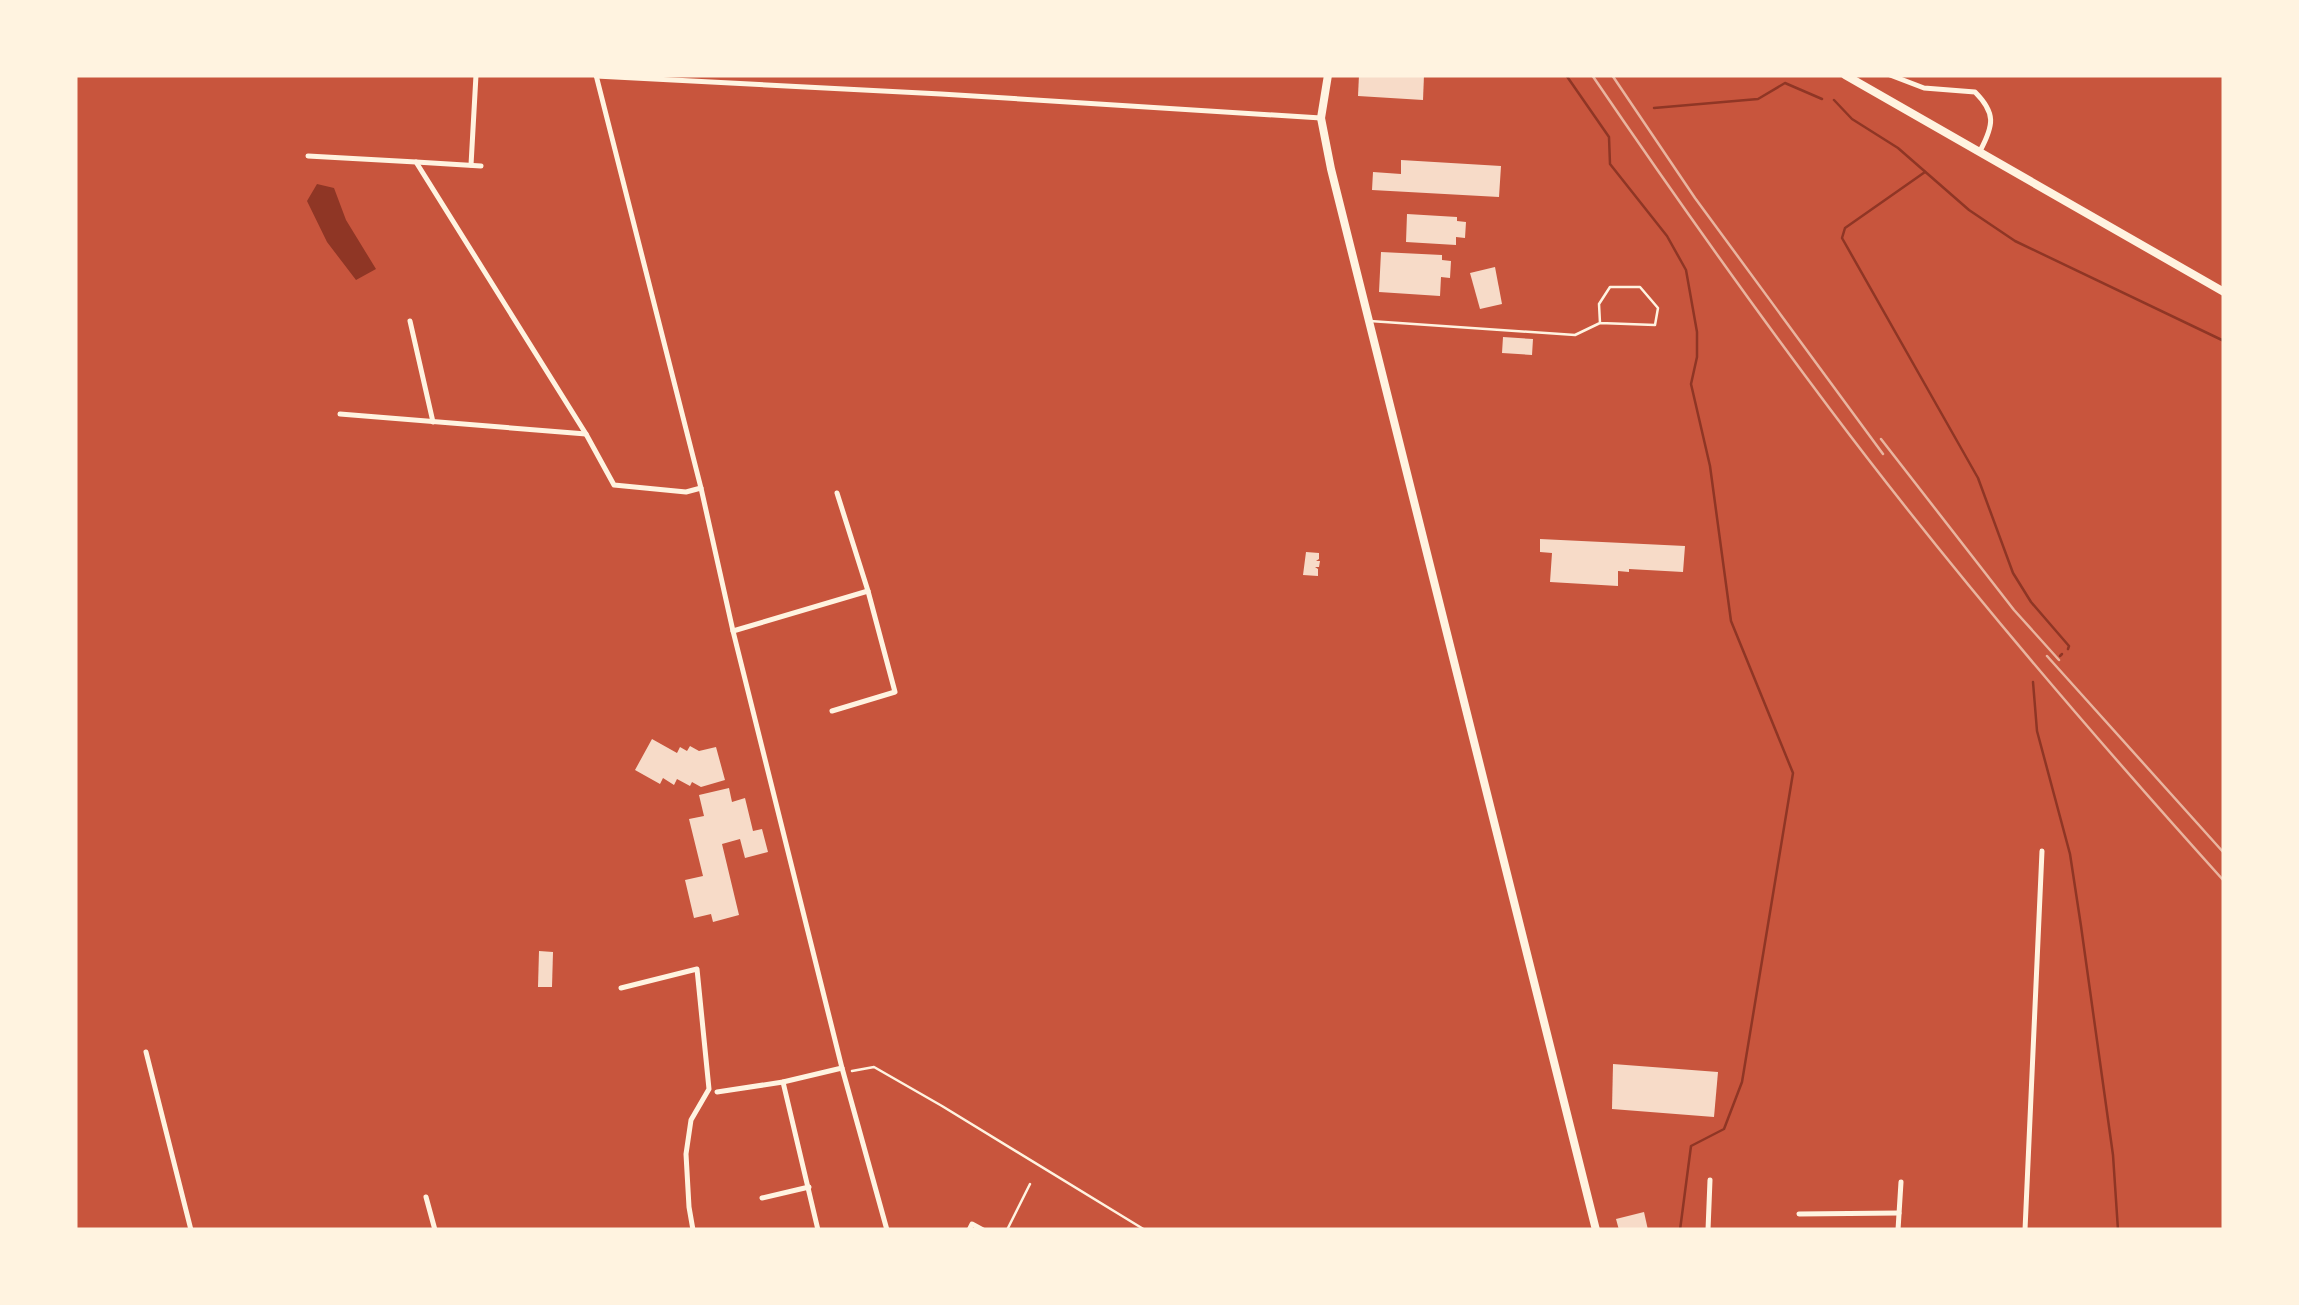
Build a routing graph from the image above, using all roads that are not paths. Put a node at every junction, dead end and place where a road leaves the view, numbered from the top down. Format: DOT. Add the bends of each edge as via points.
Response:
graph roads {
  1 [pos="476,75"];
  2 [pos="1328,75"];
  3 [pos="1845,75"];
  4 [pos="1890,75"];
  5 [pos="596,76"];
  6 [pos="1321,118"];
  7 [pos="1980,151"];
  8 [pos="308,156"];
  9 [pos="416,162"];
  10 [pos="471,166"];
  11 [pos="481,166"];
  12 [pos="2224,292"];
  13 [pos="410,320"];
  14 [pos="1369,321"];
  15 [pos="1600,322"];
  16 [pos="340,414"];
  17 [pos="433,422"];
  18 [pos="586,434"];
  19 [pos="700,488"];
  20 [pos="837,493"];
  21 [pos="868,591"];
  22 [pos="734,631"];
  23 [pos="832,711"];
  24 [pos="2042,851"];
  25 [pos="621,988"];
  26 [pos="146,1052"];
  27 [pos="843,1071"];
  28 [pos="783,1082"];
  29 [pos="717,1092"];
  30 [pos="1710,1180"];
  31 [pos="1901,1182"];
  32 [pos="808,1187"];
  33 [pos="426,1197"];
  34 [pos="762,1198"];
  35 [pos="1899,1213"];
  36 [pos="1798,1214"];
  37 [pos="191,1230"];
  38 [pos="435,1230"];
  39 [pos="693,1230"];
  40 [pos="818,1230"];
  41 [pos="887,1230"];
  42 [pos="969,1230"];
  43 [pos="983,1230"];
  44 [pos="1596,1230"];
  45 [pos="1708,1230"];
  46 [pos="1898,1230"];
  47 [pos="2025,1230"];
  1 -- 10 [label="street"];
  2 -- 6 [label="street"];
  3 -- 7 [label="street"];
  4 -- 7 [label="street" via="1924,88 1975,92 1990,110"];
  5 -- 6 [label="street"];
  5 -- 19 [label="street"];
  6 -- 14 [label="street"];
  7 -- 12 [label="street"];
  8 -- 9 [label="street"];
  9 -- 10 [label="street"];
  9 -- 18 [label="street"];
  10 -- 11 [label="street"];
  13 -- 17 [label="street"];
  14 -- 15 [label="lane" via="1575,335"];
  14 -- 44 [label="street"];
  15 -- 15 [label="lane" via="1654,325 1658,308 1640,287 1610,287 1599,304"];
  16 -- 17 [label="street"];
  17 -- 18 [label="street"];
  18 -- 19 [label="street" via="614,485"];
  19 -- 22 [label="street"];
  20 -- 21 [label="street"];
  21 -- 22 [label="street"];
  21 -- 23 [label="street" via="895,692"];
  22 -- 27 [label="street"];
  24 -- 47 [label="street"];
  25 -- 39 [label="street" via="697,969 710,1089 691,1120 686,1154"];
  26 -- 37 [label="street"];
  27 -- 28 [label="street"];
  27 -- 41 [label="street"];
  28 -- 29 [label="street"];
  28 -- 32 [label="street"];
  30 -- 45 [label="street"];
  31 -- 35 [label="street"];
  32 -- 34 [label="street"];
  32 -- 40 [label="street"];
  33 -- 38 [label="street"];
  35 -- 36 [label="street"];
  35 -- 46 [label="street"];
  42 -- 43 [label="street" via="972,1224"];
}
